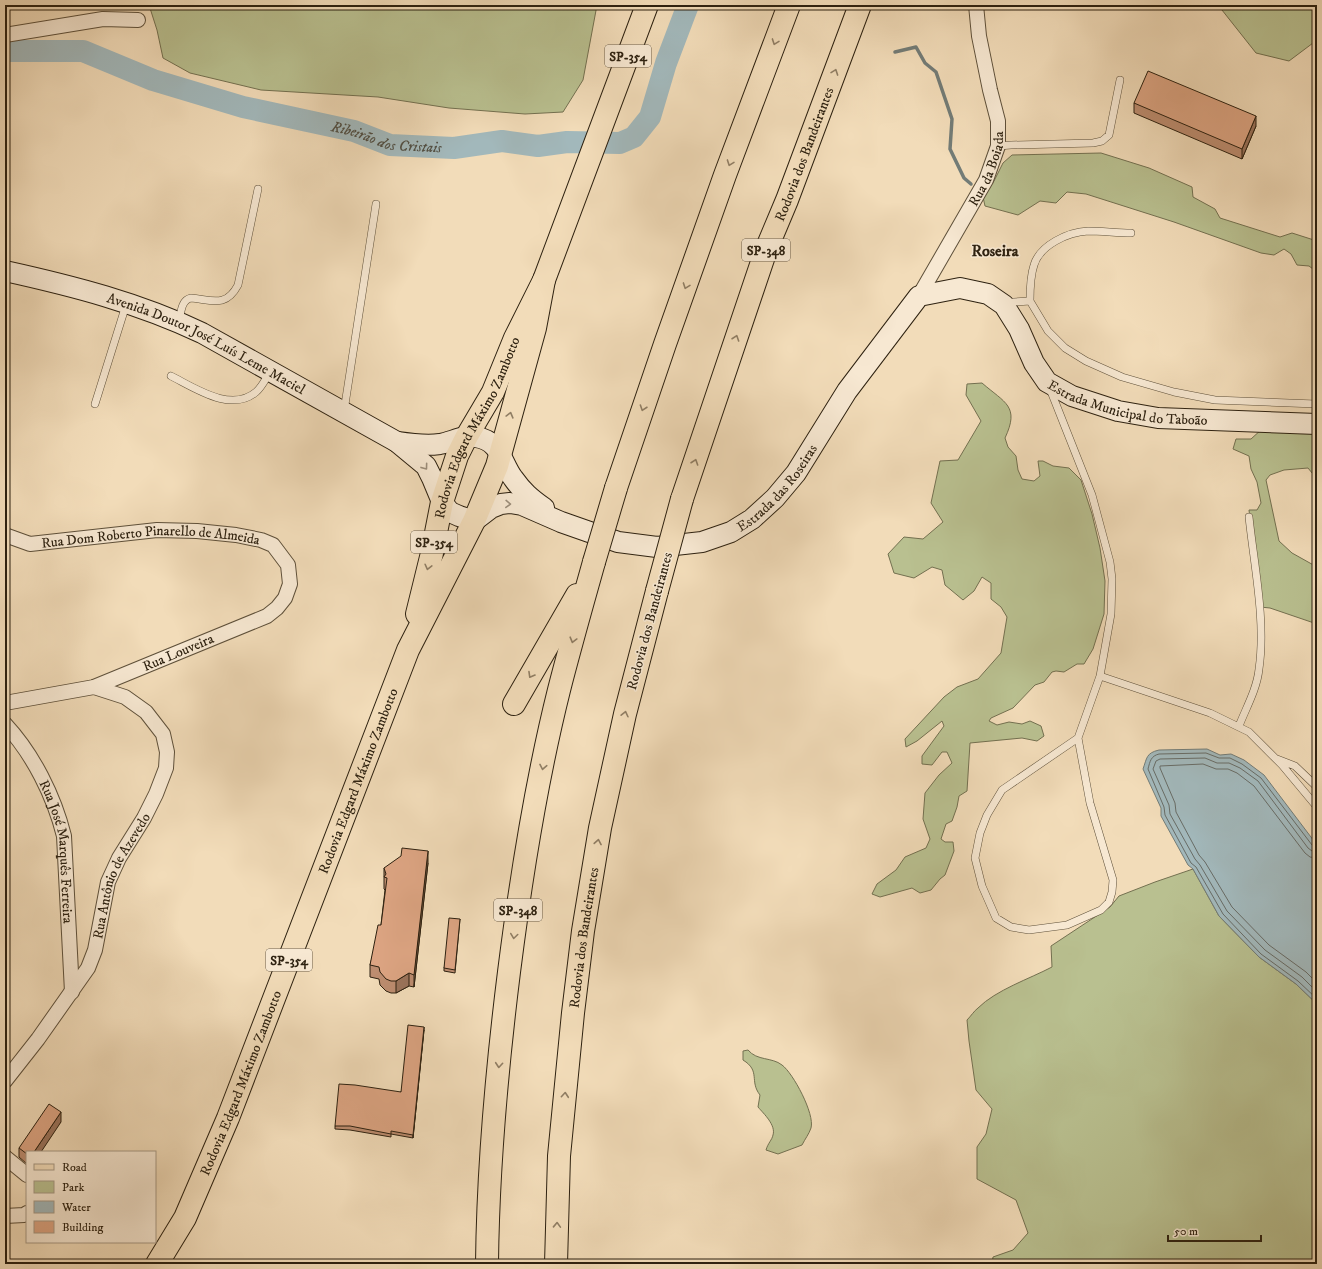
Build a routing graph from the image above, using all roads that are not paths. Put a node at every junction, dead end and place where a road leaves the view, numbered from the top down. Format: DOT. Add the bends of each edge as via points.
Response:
graph roads {
  1 [pos="647,5"];
  2 [pos="789,5"];
  3 [pos="860,5"];
  4 [pos="976,5"];
  5 [pos="138,20"];
  6 [pos="5,35"];
  7 [pos="1120,80"];
  8 [pos="998,146"];
  9 [pos="258,189"];
  10 [pos="376,204"];
  11 [pos="1131,233"];
  12 [pos="5,271"];
  13 [pos="544,280"];
  14 [pos="919,296"];
  15 [pos="126,302"];
  16 [pos="1030,302"];
  17 [pos="1004,305"];
  18 [pos="179,322"];
  19 [pos="270,372"];
  20 [pos="171,376"];
  21 [pos="1047,382"];
  22 [pos="95,404"];
  23 [pos="1316,404"];
  24 [pos="344,411"];
  25 [pos="1317,424"];
  26 [pos="467,436"];
  27 [pos="397,442"];
  28 [pos="500,453"];
  29 [pos="442,502"];
  30 [pos="1249,517"];
  31 [pos="474,521"];
  32 [pos="561,522"];
  33 [pos="5,535"];
  34 [pos="273,545"];
  35 [pos="593,565"];
  36 [pos="408,650"];
  37 [pos="1100,676"];
  38 [pos="94,686"];
  39 [pos="5,703"];
  40 [pos="514,704"];
  41 [pos="5,724"];
  42 [pos="1239,726"];
  43 [pos="1078,738"];
  44 [pos="1276,759"];
  45 [pos="1317,787"];
  46 [pos="1317,807"];
  47 [pos="72,992"];
  48 [pos="5,1081"];
  49 [pos="5,1157"];
  50 [pos="26,1173"];
  51 [pos="26,1213"];
  52 [pos="5,1216"];
  53 [pos="157,1264"];
  54 [pos="487,1264"];
  55 [pos="556,1264"];
  1 -- 13 [label="main road, Rodovia Edgard Máximo Zambotto / SP-354"];
  2 -- 35 [label="main road, SP-348, one-way, bridge" via="667,336"];
  55 -- 3 [label="main road, Rodovia dos Bandeirantes / SP-348, one-way, bridge" via="560,1156 583,931 600,828 625,714 682,499 766,250"];
  4 -- 8 [label="street, Rua da Boiada" via="979,36 998,121"];
  5 -- 6 [label="street" via="103,20"];
  7 -- 8 [label="lane" via="1109,135 1102,141"];
  8 -- 14 [label="street, Rua da Boiada" via="986,180"];
  9 -- 18 [label="lane" via="234,294 222,301 187,299 183,302"];
  10 -- 24 [label="lane"];
  11 -- 16 [label="lane" via="1087,231 1064,236 1053,243 1034,263 1030,276"];
  12 -- 15 [label="street, Avenida Doutor José Luís Leme Maciel"];
  13 -- 26 [label="main road, Rodovia Edgard Máximo Zambotto / SP-354" via="515,338 493,392"];
  28 -- 13 [label="main road, Rodovia Edgard Máximo Zambotto / SP-354, one-way" via="535,328"];
  14 -- 17 [label="street, Estrada Municipal do Taboão" via="960,288 988,294"];
  14 -- 32 [label="street, Estrada das Roseiras" via="847,391 796,473 775,498 752,519 731,532 702,542 657,547 618,542"];
  15 -- 18 [label="street, Avenida Doutor José Luís Leme Maciel"];
  15 -- 22 [label="lane"];
  16 -- 17 [label="lane"];
  16 -- 23 [label="lane" via="1048,331 1066,348 1086,361 1122,377 1174,392 1215,400"];
  17 -- 21 [label="street, Estrada Municipal do Taboão" via="1019,329 1034,363"];
  18 -- 19 [label="street, Avenida Doutor José Luís Leme Maciel"];
  19 -- 20 [label="lane" via="257,392 247,398 233,401 219,399"];
  19 -- 24 [label="street, Avenida Doutor José Luís Leme Maciel"];
  21 -- 25 [label="street, Estrada Municipal do Taboão" via="1072,396 1118,411 1158,418"];
  21 -- 37 [label="lane" via="1092,495 1110,562 1112,614"];
  24 -- 27 [label="street, Avenida Doutor José Luís Leme Maciel"];
  26 -- 27 [label="street, Avenida Doutor José Luís Leme Maciel" via="441,444"];
  26 -- 28 [label="street" via="486,440"];
  26 -- 29 [label="main road, Rodovia Edgard Máximo Zambotto / SP-354" via="457,456"];
  27 -- 29 [label="street, Avenida Doutor José Luís Leme Maciel, one-way" via="426,466"];
  28 -- 31 [label="main road, Rodovia Edgard Máximo Zambotto / SP-354"];
  28 -- 32 [label="street, Estrada das Roseiras" via="526,495"];
  29 -- 31 [label="street" via="450,512"];
  29 -- 36 [label="main road, Rodovia Edgard Máximo Zambotto / SP-354, one-way"];
  30 -- 42 [label="lane" via="1261,617 1261,652 1256,684"];
  31 -- 32 [label="street, Estrada das Roseiras, one-way" via="491,508 510,504 522,505"];
  31 -- 36 [label="main road, Rodovia Edgard Máximo Zambotto / SP-354"];
  33 -- 34 [label="street, Rua Dom Roberto Pinarello de Almeida" via="30,544 157,530 197,531 236,535"];
  34 -- 38 [label="street, Rua Louveira" via="288,565 290,584 285,598 267,616"];
  35 -- 40 [label="main road, one-way"];
  35 -- 54 [label="main road, SP-348, one-way" via="559,691 528,842 501,1037 488,1215"];
  36 -- 53 [label="main road, Rodovia Edgard Máximo Zambotto / SP-354" via="228,1118 185,1218"];
  37 -- 42 [label="lane" via="1210,713"];
  37 -- 43 [label="lane"];
  38 -- 39 [label="street, Rua Louveira"];
  38 -- 47 [label="street, Rua Antônio de Azevedo" via="125,697 146,712 163,734 167,752 166,768 144,818 119,858 108,882 92,960"];
  41 -- 47 [label="street, Rua José Marquês Ferreira" via="31,758 60,819 64,836"];
  42 -- 44 [label="lane" via="1249,732"];
  43 -- 43 [label="lane" via="1002,790 980,833 975,858 982,886 996,918 1011,927 1029,930 1067,925 1101,910 1109,902 1112,880 1090,803"];
  44 -- 45 [label="lane" via="1295,766"];
  44 -- 46 [label="lane"];
  47 -- 48 [label="street, Rua Antônio de Azevedo"];
  49 -- 50 [label="street"];
  51 -- 52 [label="street"];
}
